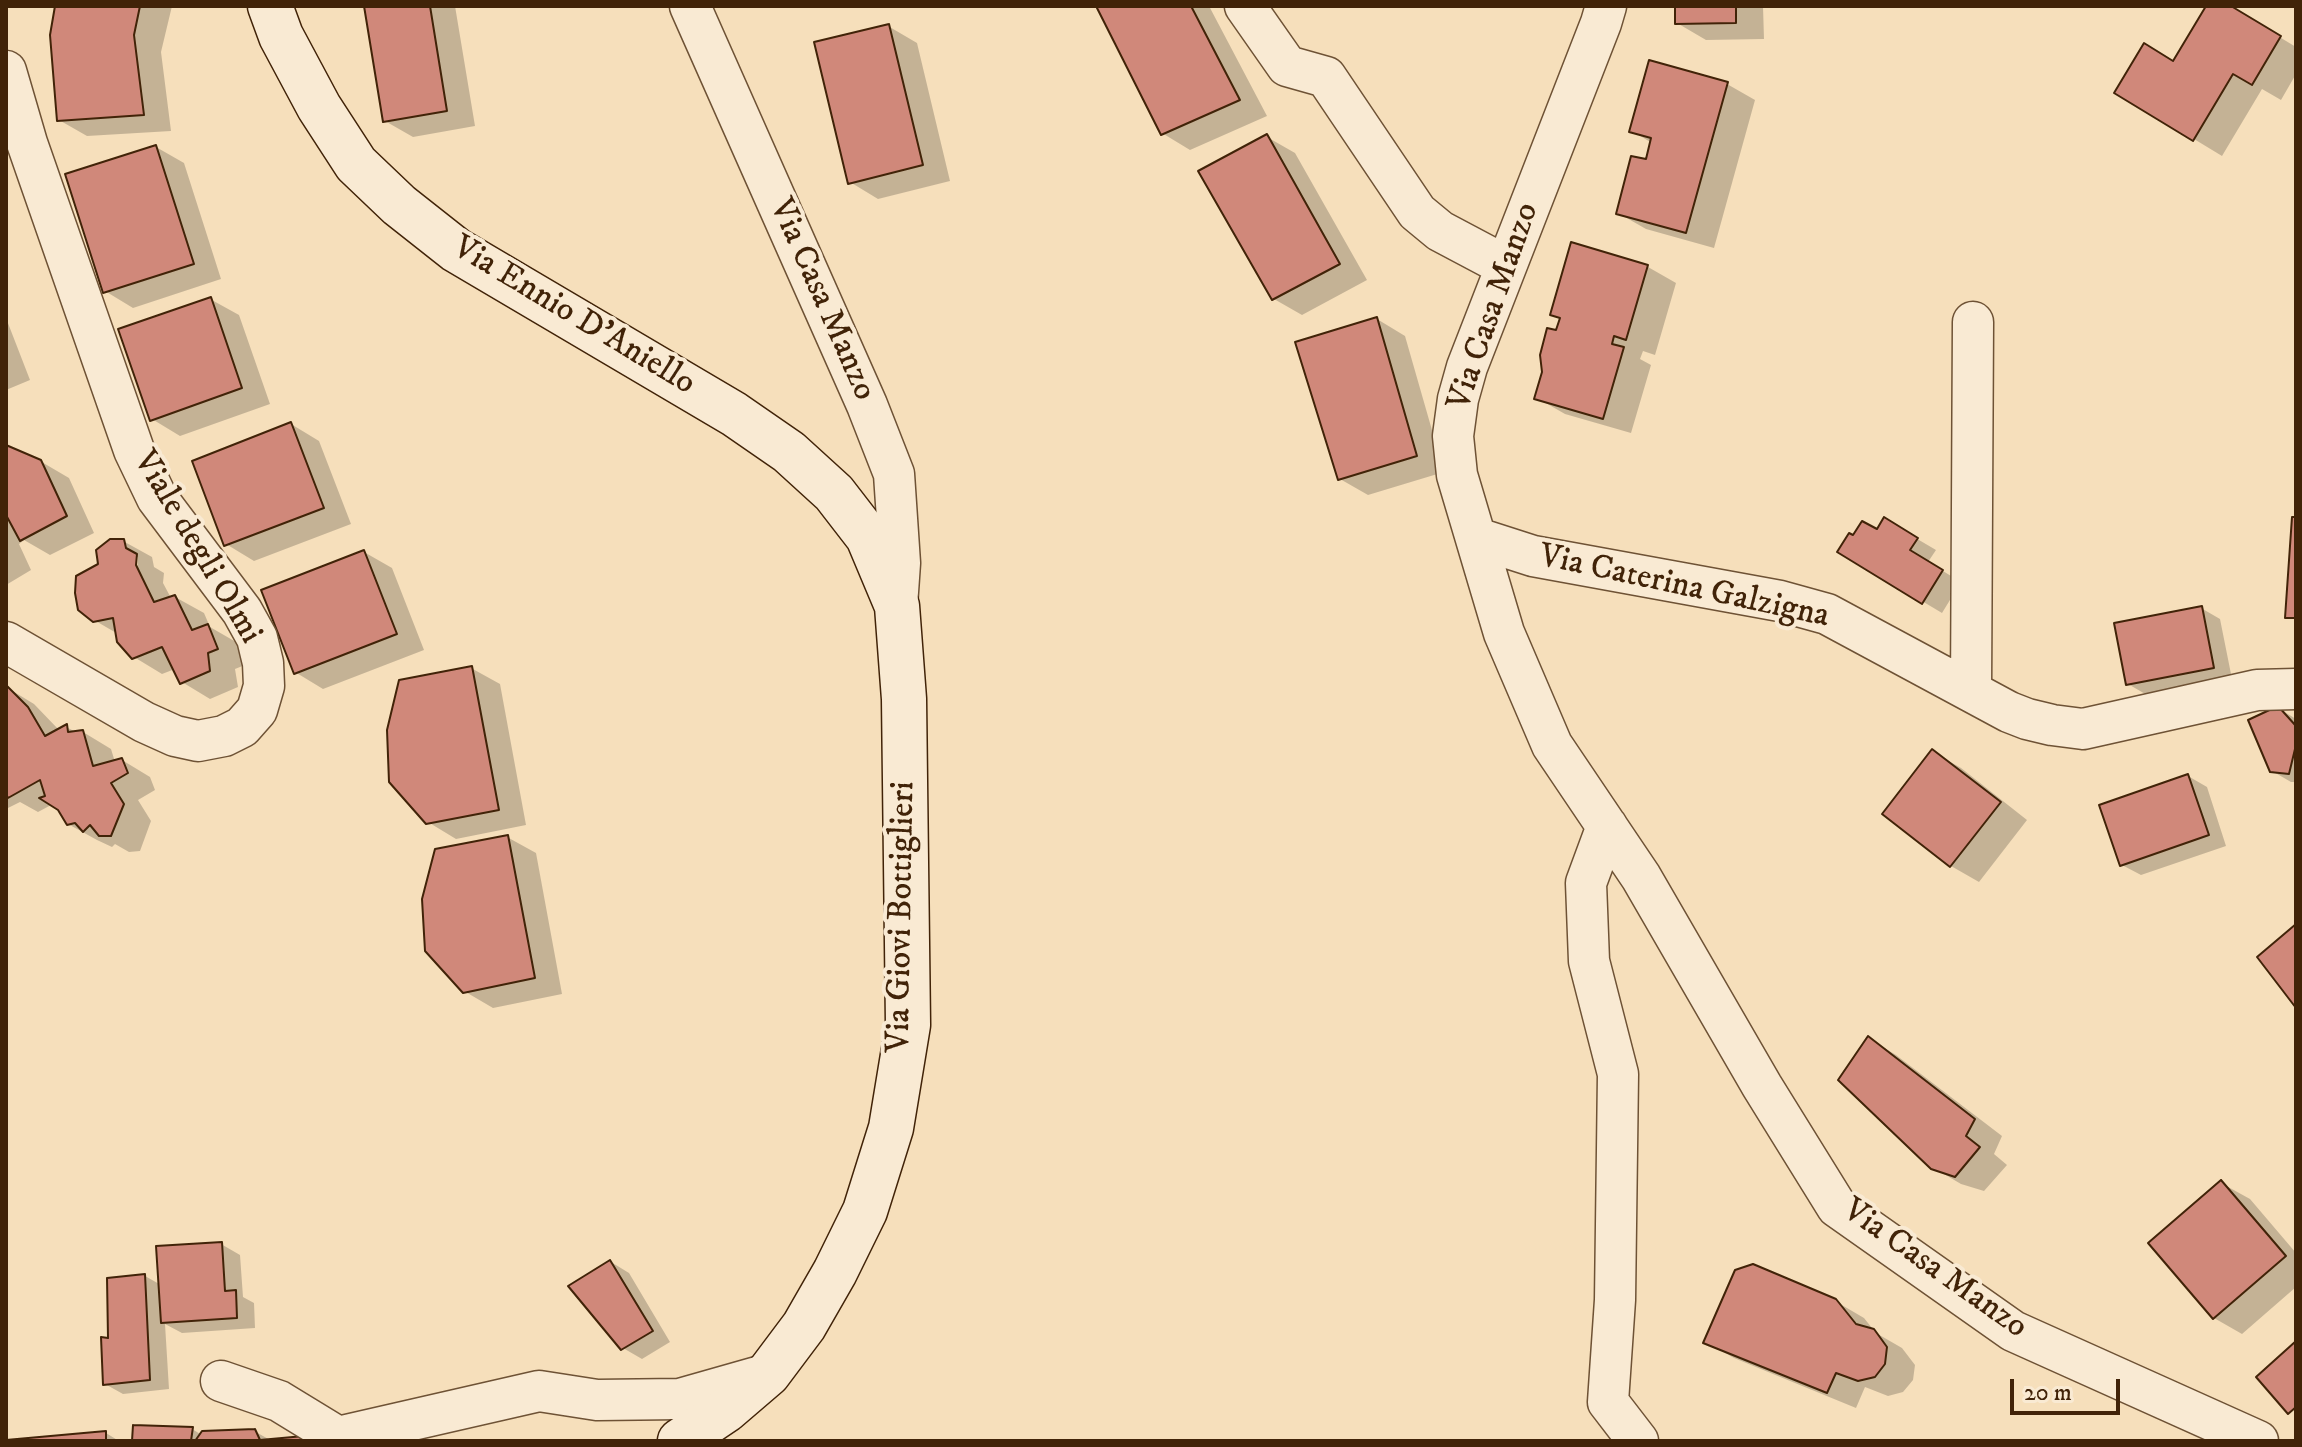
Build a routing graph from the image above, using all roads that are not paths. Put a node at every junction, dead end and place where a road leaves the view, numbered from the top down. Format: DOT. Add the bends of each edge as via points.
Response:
graph roads {
  1 [pos="270,6"];
  2 [pos="690,6"];
  3 [pos="1245,6"];
  4 [pos="1606,6"];
  5 [pos="6,71"];
  6 [pos="1506,266"];
  7 [pos="1973,322"];
  8 [pos="1477,538"];
  9 [pos="897,606"];
  10 [pos="6,642"];
  11 [pos="2296,689"];
  12 [pos="1971,691"];
  13 [pos="1607,826"];
  14 [pos="768,1374"];
  15 [pos="221,1381"];
  16 [pos="680,1441"];
  17 [pos="1638,1441"];
  18 [pos="2258,1441"];
  1 -- 9 [label="street, Via Ennio D'Aniello" via="319,107 356,164 456,250 789,452 834,493 868,537"];
  2 -- 9 [label="street, Via Casa Manzo" via="894,474"];
  3 -- 6 [label="street" via="1287,66 1326,77 1417,212 1440,231"];
  4 -- 6 [label="street, Via Casa Manzo"];
  5 -- 10 [label="street, Viale degli Olmi" via="134,450 157,498 257,638 264,686 257,710 242,727 198,741 144,722"];
  6 -- 8 [label="street, Via Casa Manzo" via="1467,367 1453,436 1457,475"];
  7 -- 12 [label="street"];
  8 -- 12 [label="street, Via Caterina Galzigna" via="1533,556 1827,614"];
  8 -- 13 [label="street, Via Casa Manzo" via="1504,633 1552,745"];
  9 -- 14 [label="street, Via Giovi Bottiglieri" via="904,699 908,1025 891,1128 865,1211 835,1272"];
  11 -- 12 [label="street, Via Caterina Galzigna" via="2257,690 2083,729 2027,719"];
  13 -- 17 [label="street" via="1586,883 1589,961 1618,1074 1608,1402"];
  13 -- 18 [label="street, Via Casa Manzo" via="1837,1207 2013,1331"];
  14 -- 15 [label="street" via="680,1399 597,1400 539,1391 338,1437 279,1401"];
  14 -- 16 [label="street, Via Giovi Bottiglieri"];
}
